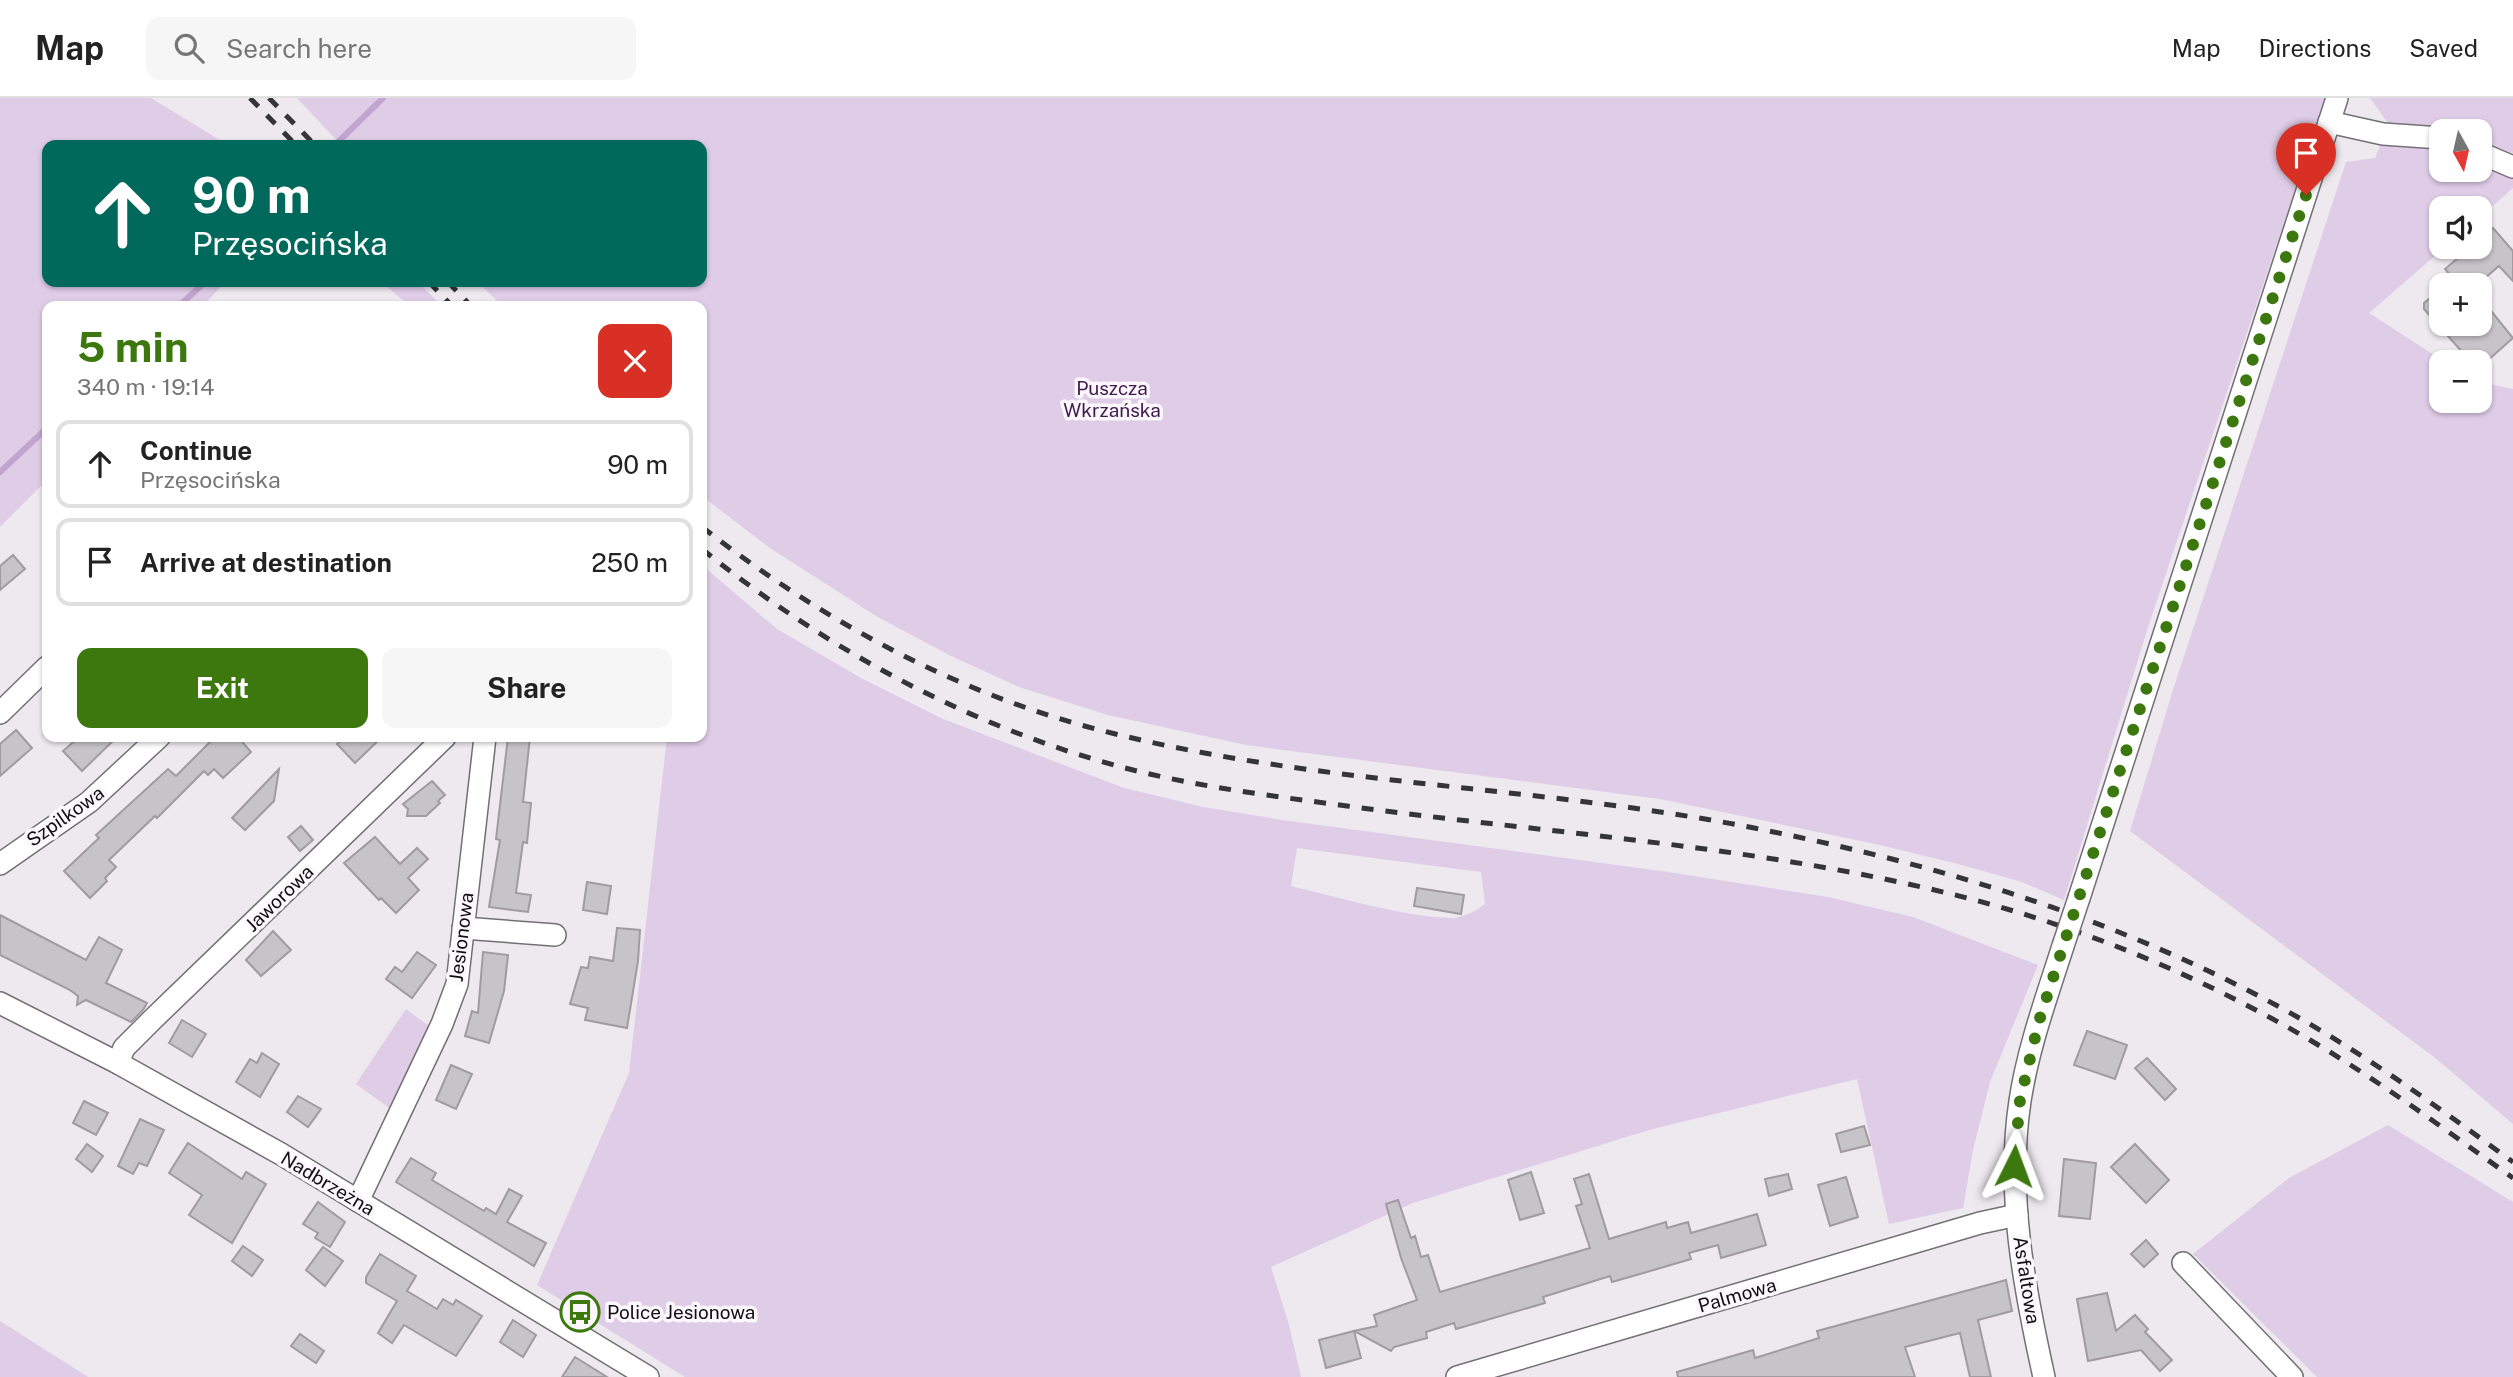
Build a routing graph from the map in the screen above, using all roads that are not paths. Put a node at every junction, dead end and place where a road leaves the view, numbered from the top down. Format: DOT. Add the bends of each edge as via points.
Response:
graph roads {
  1 [pos="2337,98"];
  2 [pos="2329,122"];
  3 [pos="2429,137"];
  4 [pos="2492,158"];
  5 [pos="2513,167"];
  6 [pos="42,672"];
  7 [pos="0,713"];
  8 [pos="154,742"];
  9 [pos="440,742"];
  10 [pos="484,742"];
  11 [pos="0,864"];
  12 [pos="463,928"];
  13 [pos="555,935"];
  14 [pos="0,1003"];
  15 [pos="118,1063"];
  16 [pos="358,1201"];
  17 [pos="2017,1215"];
  18 [pos="2183,1263"];
  19 [pos="648,1377"];
  20 [pos="1457,1377"];
  21 [pos="2044,1377"];
  22 [pos="2292,1377"];
  1 -- 2 [label="street, Asfaltowa"];
  2 -- 3 [label="street" via="2383,134"];
  2 -- 17 [label="street, Asfaltowa, bridge" via="2039,1021 2020,1100"];
  4 -- 5 [label="street"];
  6 -- 7 [label="street"];
  8 -- 11 [label="street, Szpilkowa" via="89,802"];
  9 -- 15 [label="street, Jaworowa" via="152,1020 124,1048"];
  10 -- 12 [label="street, Jesionowa"];
  12 -- 13 [label="street"];
  12 -- 16 [label="street, Jesionowa" via="457,984 442,1024"];
  14 -- 15 [label="street, Nadbrzeżna"];
  15 -- 16 [label="street, Nadbrzeżna"];
  16 -- 19 [label="street, Nadbrzeżna"];
  17 -- 20 [label="street, Palmowa"];
  17 -- 21 [label="street, Asfaltowa"];
  18 -- 22 [label="street"];
}
